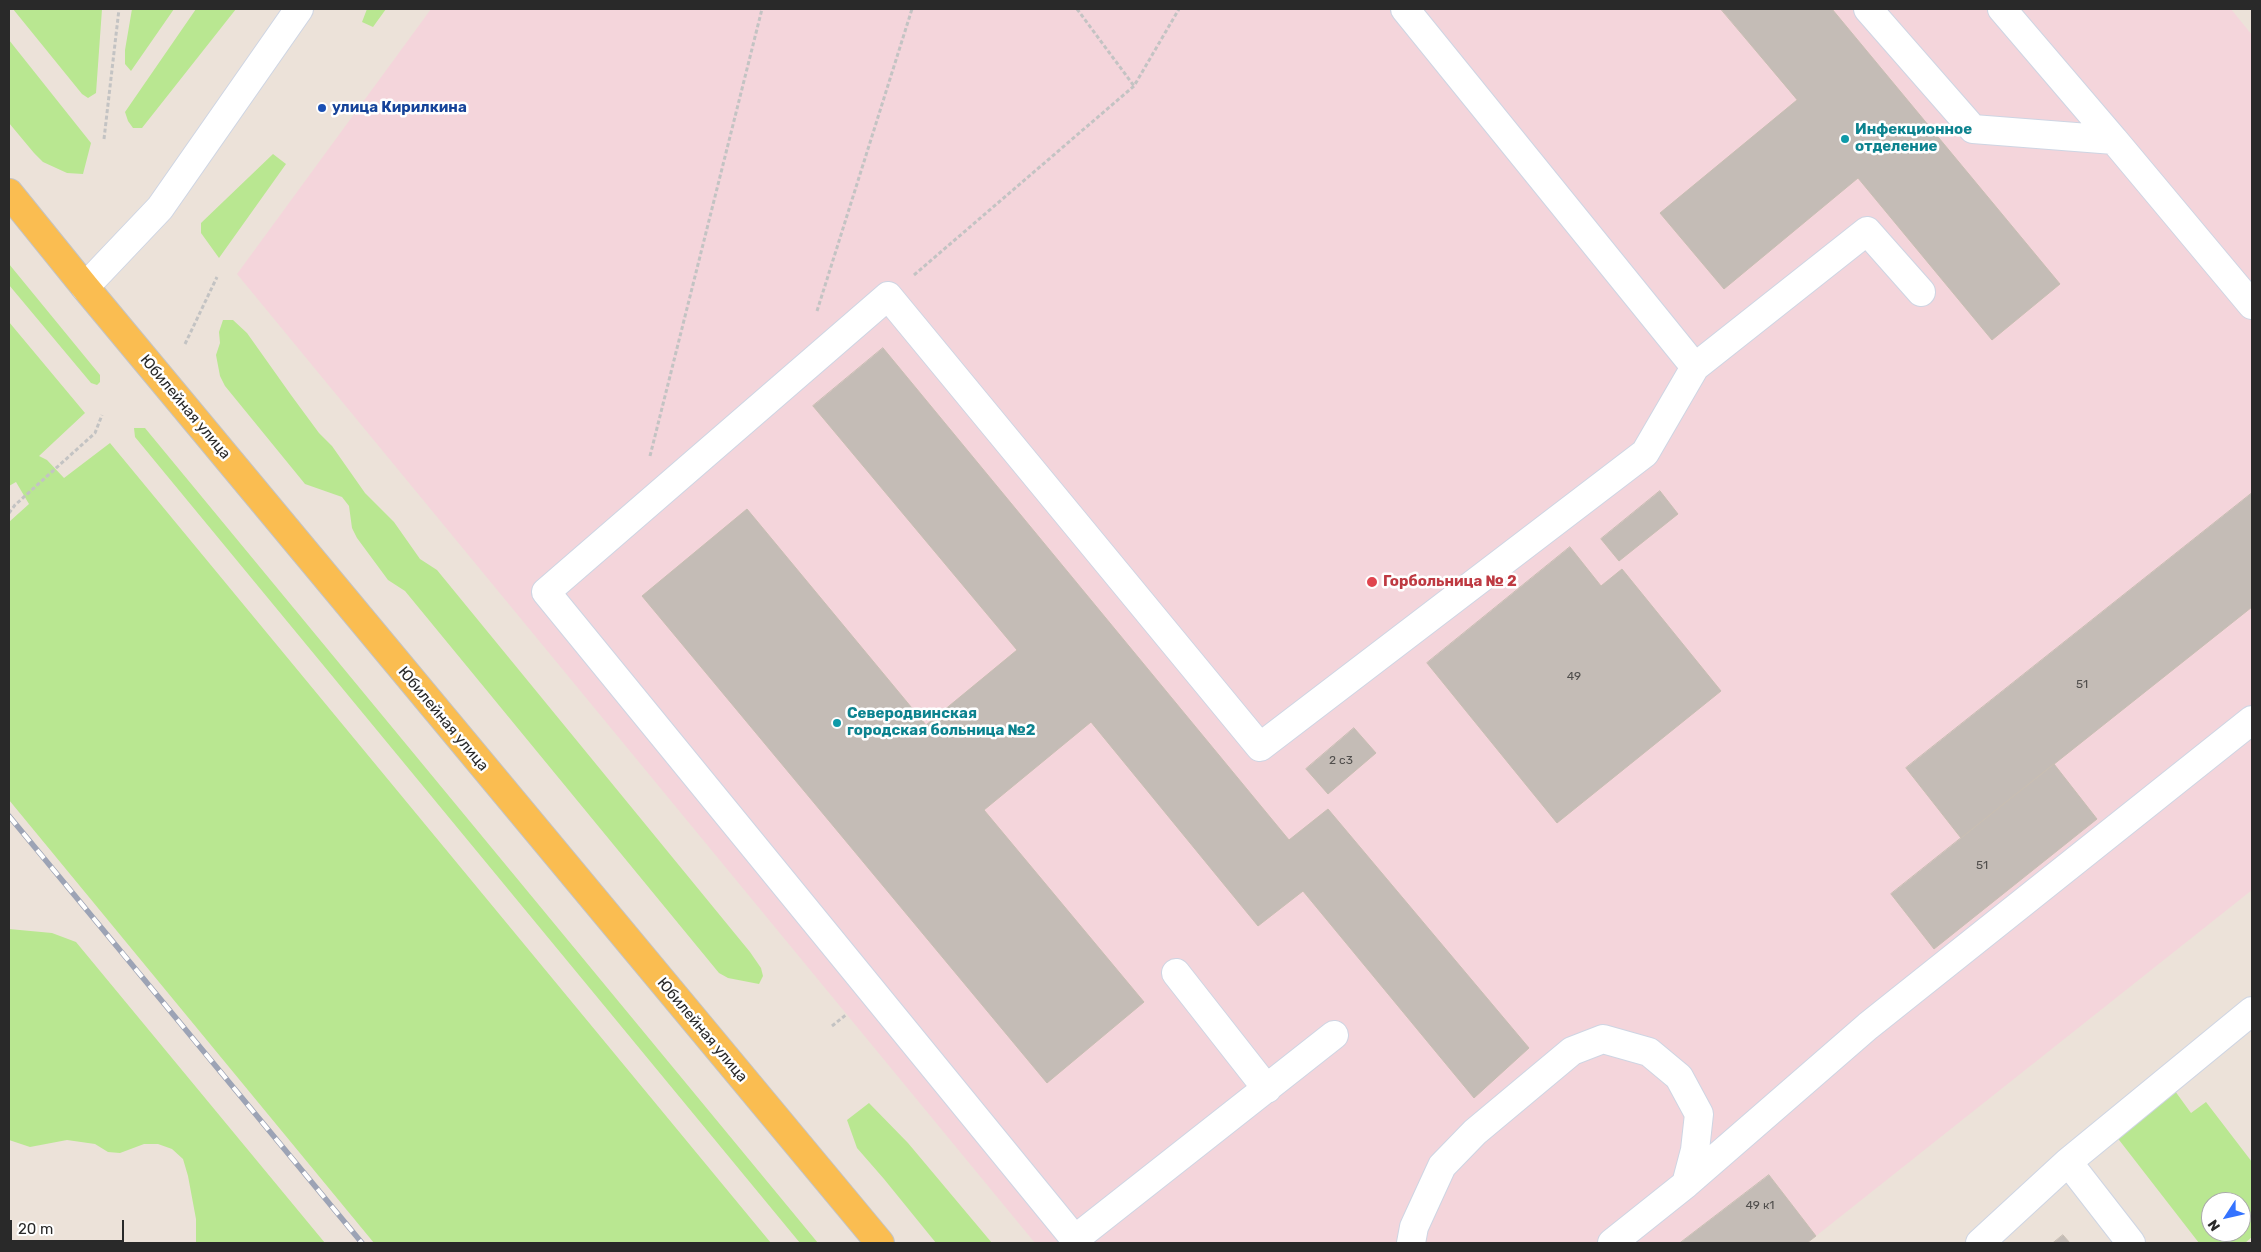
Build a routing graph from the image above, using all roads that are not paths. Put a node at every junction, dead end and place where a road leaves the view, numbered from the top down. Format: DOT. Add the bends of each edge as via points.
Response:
graph roads {
  1 [pos="299,9"];
  2 [pos="1405,9"];
  3 [pos="1868,9"];
  4 [pos="2002,9"];
  5 [pos="2114,140"];
  6 [pos="9,193"];
  7 [pos="85,287"];
  8 [pos="1921,292"];
  9 [pos="2252,305"];
  10 [pos="1695,367"];
  11 [pos="2252,720"];
  12 [pos="1176,973"];
  13 [pos="2252,1011"];
  14 [pos="1334,1035"];
  15 [pos="1267,1089"];
  16 [pos="2068,1162"];
  17 [pos="1686,1184"];
  18 [pos="1077,1241"];
  19 [pos="880,1243"];
  20 [pos="1410,1243"];
  21 [pos="1612,1243"];
  22 [pos="1980,1243"];
  23 [pos="2130,1243"];
  1 -- 7 [label="street" via="160,208"];
  2 -- 10 [label="street"];
  3 -- 5 [label="street" via="1973,129"];
  4 -- 5 [label="street"];
  5 -- 9 [label="street"];
  6 -- 7 [label="main road, Юбилейная улица"];
  7 -- 19 [label="main road, Юбилейная улица"];
  8 -- 10 [label="street" via="1867,230"];
  10 -- 18 [label="street" via="1645,453 1260,747 888,296 546,592"];
  11 -- 17 [label="street" via="1868,1026"];
  12 -- 15 [label="street"];
  13 -- 16 [label="street"];
  14 -- 15 [label="street"];
  15 -- 18 [label="street"];
  16 -- 22 [label="street"];
  16 -- 23 [label="street"];
  17 -- 20 [label="street" via="1695,1150 1699,1114 1679,1077 1649,1052 1603,1040 1572,1051 1475,1132 1442,1166"];
  17 -- 21 [label="street"];
}
